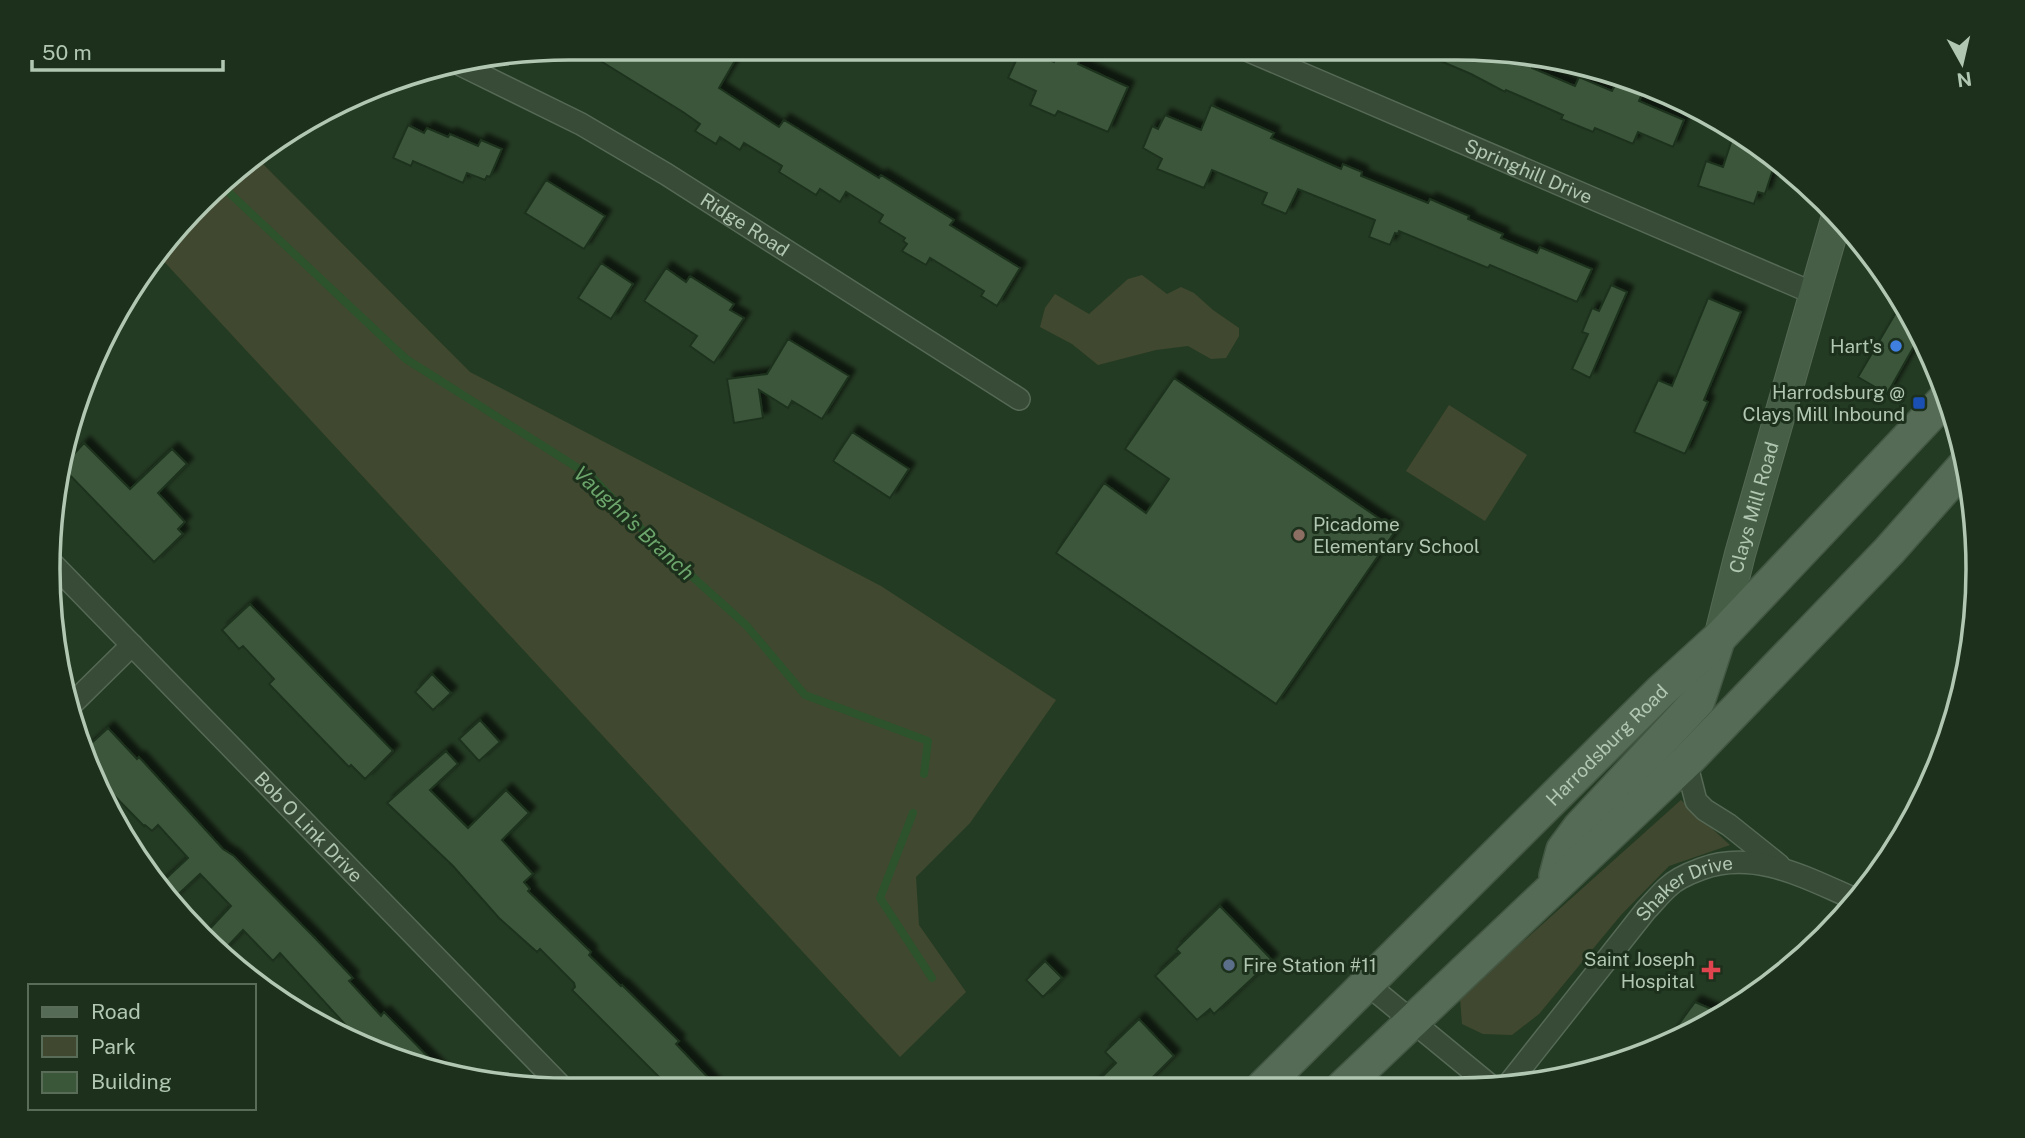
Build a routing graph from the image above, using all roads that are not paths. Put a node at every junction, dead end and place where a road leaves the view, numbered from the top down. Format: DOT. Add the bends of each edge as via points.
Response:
graph roads {
  1 [pos="1270,60"];
  2 [pos="469,69"];
  3 [pos="1834,227"];
  4 [pos="1814,293"];
  5 [pos="1019,399"];
  6 [pos="1938,406"];
  7 [pos="1957,474"];
  8 [pos="60,571"];
  9 [pos="1719,638"];
  10 [pos="132,645"];
  11 [pos="77,699"];
  12 [pos="1686,762"];
  13 [pos="1783,869"];
  14 [pos="1552,887"];
  15 [pos="1847,896"];
  16 [pos="1367,984"];
  17 [pos="1411,1022"];
  18 [pos="1516,1075"];
  19 [pos="1480,1077"];
  20 [pos="553,1078"];
  21 [pos="1273,1078"];
  22 [pos="1352,1078"];
  1 -- 4 [label="street, Springhill Drive"];
  2 -- 5 [label="street, Ridge Road" via="581,124 666,174"];
  3 -- 4 [label="main road, Clays Mill Road"];
  4 -- 9 [label="main road, Clays Mill Road"];
  6 -- 9 [label="main road, Harrodsburg Road"];
  7 -- 12 [label="main road"];
  8 -- 10 [label="street, Bob O Link Drive"];
  9 -- 14 [label="main road" via="1698,701 1580,827 1563,850"];
  9 -- 16 [label="main road, Harrodsburg Road"];
  10 -- 11 [label="street"];
  10 -- 20 [label="street, Bob O Link Drive"];
  12 -- 13 [label="street" via="1696,801"];
  12 -- 14 [label="main road"];
  13 -- 15 [label="street, Shaker Drive"];
  13 -- 18 [label="street, Shaker Drive" via="1764,863 1713,865 1669,885"];
  14 -- 17 [label="main road"];
  16 -- 17 [label="street"];
  16 -- 21 [label="main road, Harrodsburg Road"];
  17 -- 19 [label="street"];
  17 -- 22 [label="main road"];
}
